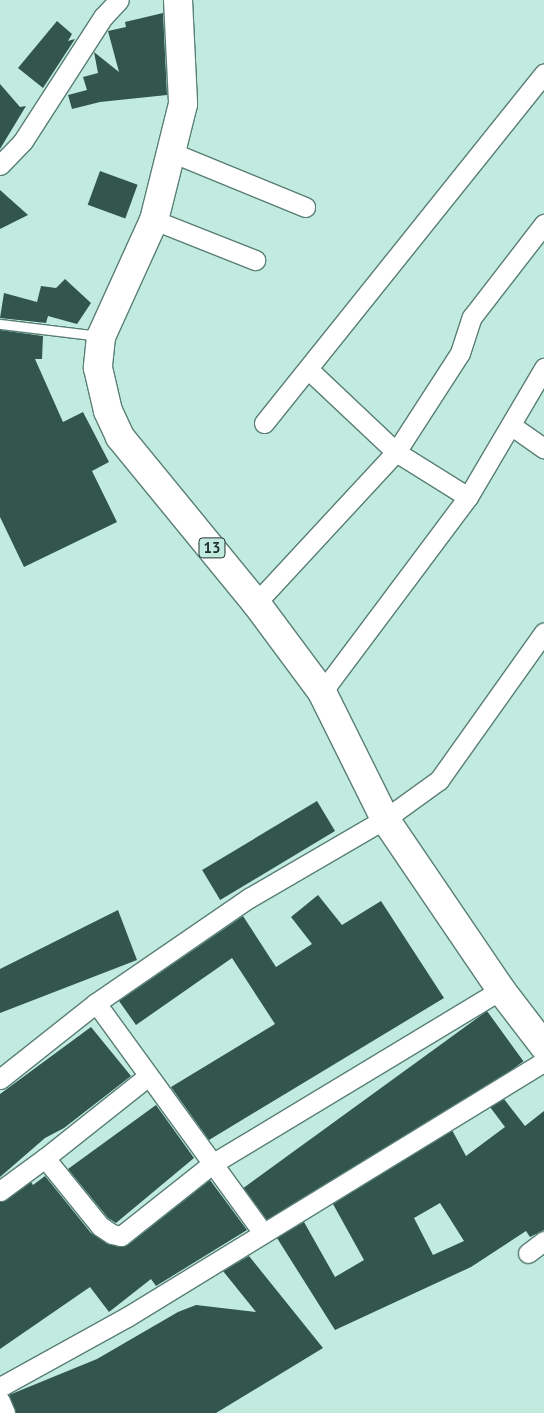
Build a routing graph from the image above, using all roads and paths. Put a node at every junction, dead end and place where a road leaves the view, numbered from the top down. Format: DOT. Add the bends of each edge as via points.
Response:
graph roads {
  1 [pos="119,0"];
  2 [pos="178,0"];
  3 [pos="544,73"];
  4 [pos="171,152"];
  5 [pos="0,165"];
  6 [pos="305,207"];
  7 [pos="154,220"];
  8 [pos="544,224"];
  9 [pos="255,260"];
  10 [pos="0,324"];
  11 [pos="101,337"];
  12 [pos="309,370"];
  13 [pos="542,376"];
  14 [pos="264,423"];
  15 [pos="512,426"];
  16 [pos="544,448"];
  17 [pos="396,452"];
  18 [pos="468,497"];
  19 [pos="256,603"];
  20 [pos="544,632"];
  21 [pos="322,692"];
  22 [pos="385,819"];
  23 [pos="501,990"];
  24 [pos="96,1003"];
  25 [pos="544,1046"];
  26 [pos="544,1061"];
  27 [pos="147,1077"];
  28 [pos="0,1079"];
  29 [pos="45,1158"];
  30 [pos="212,1164"];
  31 [pos="0,1191"];
  32 [pos="263,1233"];
  33 [pos="544,1241"];
  34 [pos="528,1253"];
  35 [pos="0,1387"];
  36 [pos="0,1401"];
  37 [pos="5,1413"];
  1 -- 5 [label="street" via="103,17 23,141"];
  2 -- 4 [label="main road, 13" via="183,104"];
  3 -- 12 [label="street"];
  4 -- 6 [label="street"];
  4 -- 7 [label="main road, 13"];
  7 -- 9 [label="street"];
  7 -- 11 [label="main road, 13"];
  8 -- 17 [label="street" via="472,317 460,354"];
  10 -- 11 [label="lane"];
  11 -- 19 [label="main road, 13" via="98,368 108,411 120,437"];
  12 -- 14 [label="street"];
  12 -- 17 [label="street"];
  13 -- 15 [label="street"];
  15 -- 16 [label="street"];
  15 -- 18 [label="street"];
  17 -- 18 [label="street"];
  17 -- 19 [label="street"];
  18 -- 21 [label="street"];
  19 -- 21 [label="main road, 13"];
  20 -- 22 [label="street" via="439,780"];
  21 -- 22 [label="main road, 13"];
  22 -- 23 [label="main road, 13"];
  22 -- 24 [label="street" via="248,898"];
  23 -- 25 [label="main road, 13"];
  23 -- 30 [label="street"];
  24 -- 27 [label="street"];
  24 -- 28 [label="street"];
  26 -- 32 [label="street"];
  27 -- 29 [label="street"];
  27 -- 30 [label="street"];
  29 -- 30 [label="street" via="100,1226 121,1236"];
  29 -- 31 [label="street"];
  30 -- 32 [label="street"];
  32 -- 35 [label="street" via="68,1352"];
  33 -- 34 [label="street"];
  36 -- 37 [label="street"];
}
